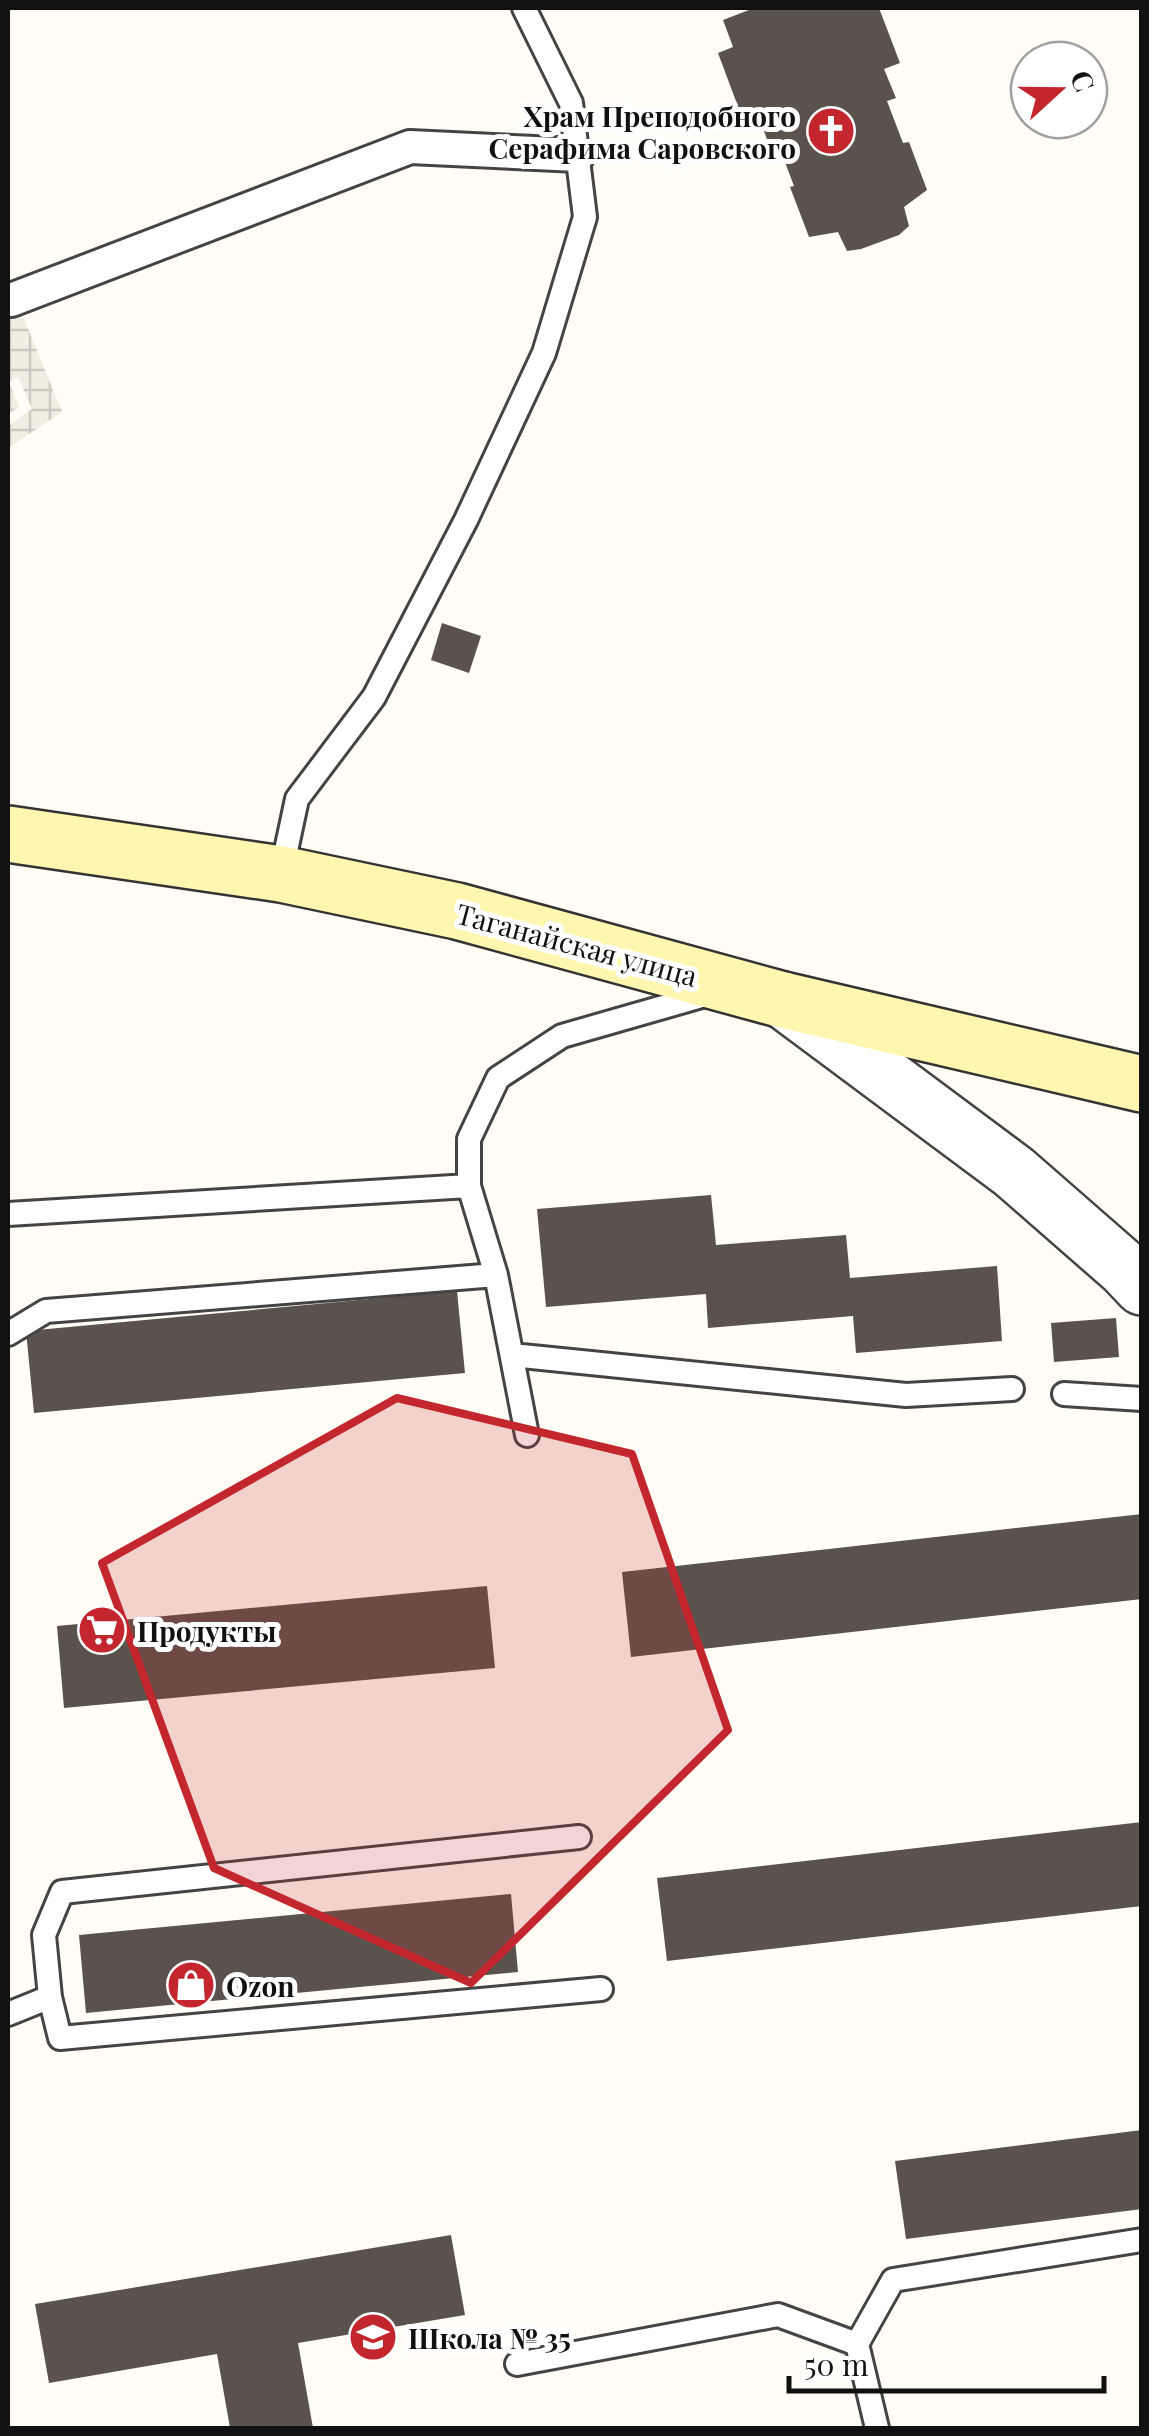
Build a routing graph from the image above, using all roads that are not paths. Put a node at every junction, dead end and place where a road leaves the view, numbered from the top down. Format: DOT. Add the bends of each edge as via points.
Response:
graph roads {
  1 [pos="524,8"];
  2 [pos="578,155"];
  3 [pos="11,300"];
  4 [pos="8,834"];
  5 [pos="281,874"];
  6 [pos="759,993"];
  7 [pos="1142,1084"];
  8 [pos="470,1186"];
  9 [pos="8,1214"];
  10 [pos="496,1275"];
  11 [pos="1136,1275"];
  12 [pos="8,1334"];
  13 [pos="512,1354"];
  14 [pos="1012,1389"];
  15 [pos="1064,1394"];
  16 [pos="1142,1399"];
  17 [pos="527,1436"];
  18 [pos="579,1837"];
  19 [pos="601,1989"];
  20 [pos="50,1997"];
  21 [pos="8,2014"];
  22 [pos="1142,2240"];
  23 [pos="857,2344"];
  24 [pos="516,2364"];
  25 [pos="876,2428"];
  1 -- 2 [label="lane" via="571,103"];
  2 -- 3 [label="street" via="410,148"];
  2 -- 5 [label="lane" via="585,217 544,353 374,698 298,798"];
  4 -- 5 [label="main road, Таганайская улица"];
  5 -- 6 [label="main road, Таганайская улица" via="458,911"];
  6 -- 7 [label="main road, Таганайская улица"];
  6 -- 8 [label="lane" via="562,1036 498,1078 469,1139"];
  6 -- 11 [label="street" via="1014,1172"];
  8 -- 9 [label="lane"];
  8 -- 10 [label="lane"];
  10 -- 12 [label="lane" via="46,1311"];
  10 -- 13 [label="lane"];
  13 -- 14 [label="lane" via="906,1395"];
  13 -- 17 [label="lane"];
  15 -- 16 [label="lane"];
  18 -- 20 [label="lane" via="62,1892 44,1935"];
  19 -- 20 [label="lane" via="60,2038"];
  20 -- 21 [label="lane"];
  22 -- 23 [label="lane" via="893,2280"];
  23 -- 24 [label="lane" via="778,2315"];
  23 -- 25 [label="lane"];
}
